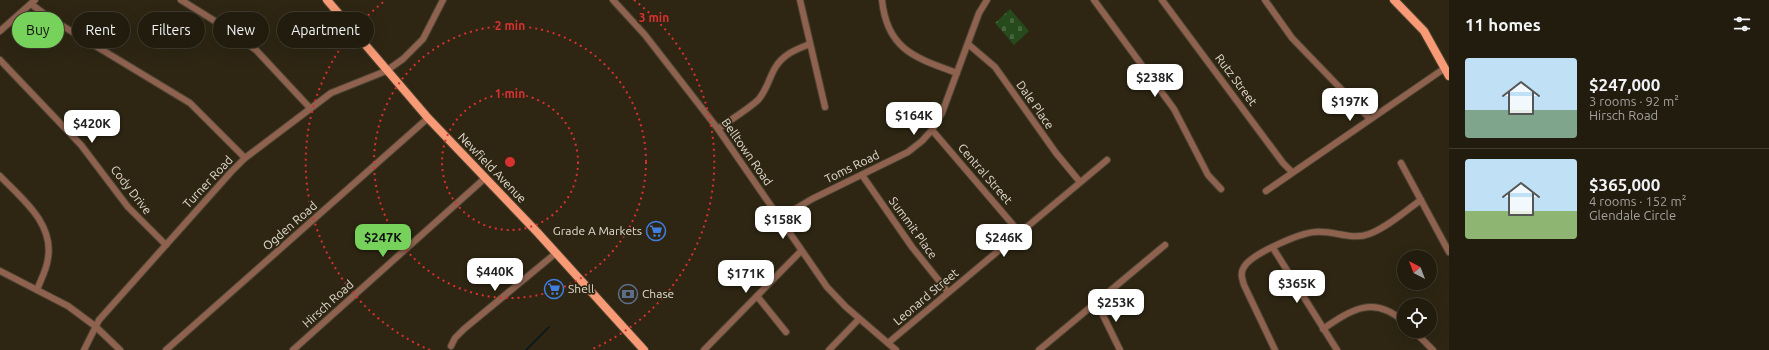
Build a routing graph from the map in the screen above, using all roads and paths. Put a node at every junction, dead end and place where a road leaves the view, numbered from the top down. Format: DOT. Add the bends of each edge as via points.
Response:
graph roads {
  1 [pos="181,0"];
  2 [pos="443,0"];
  3 [pos="613,0"];
  4 [pos="800,0"];
  5 [pos="882,0"];
  6 [pos="986,0"];
  7 [pos="1094,0"];
  8 [pos="1162,0"];
  9 [pos="1265,0"];
  10 [pos="1394,0"];
  11 [pos="330,1"];
  12 [pos="33,2"];
  13 [pos="0,31"];
  14 [pos="810,44"];
  15 [pos="968,44"];
  16 [pos="0,60"];
  17 [pos="1445,68"];
  18 [pos="386,71"];
  19 [pos="957,73"];
  20 [pos="1449,76"];
  21 [pos="825,107"];
  22 [pos="310,108"];
  23 [pos="428,118"];
  24 [pos="1370,119"];
  25 [pos="718,129"];
  26 [pos="932,130"];
  27 [pos="245,158"];
  28 [pos="1107,160"];
  29 [pos="1401,163"];
  30 [pos="1292,172"];
  31 [pos="862,175"];
  32 [pos="0,176"];
  33 [pos="484,179"];
  34 [pos="1080,182"];
  35 [pos="1221,189"];
  36 [pos="1266,191"];
  37 [pos="1421,200"];
  38 [pos="780,218"];
  39 [pos="1020,233"];
  40 [pos="166,245"];
  41 [pos="1164,245"];
  42 [pos="1273,248"];
  43 [pos="802,251"];
  44 [pos="1449,252"];
  45 [pos="556,253"];
  46 [pos="0,270"];
  47 [pos="37,290"];
  48 [pos="948,292"];
  49 [pos="757,296"];
  50 [pos="1097,303"];
  51 [pos="1397,317"];
  52 [pos="859,319"];
  53 [pos="95,326"];
  54 [pos="1323,329"];
  55 [pos="786,332"];
  56 [pos="1421,338"];
  57 [pos="888,343"];
  58 [pos="451,346"];
  59 [pos="1275,348"];
  60 [pos="84,350"];
  61 [pos="120,350"];
  62 [pos="166,350"];
  63 [pos="292,350"];
  64 [pos="644,350"];
  65 [pos="704,350"];
  66 [pos="829,350"];
  67 [pos="896,350"];
  68 [pos="1039,350"];
  69 [pos="1120,350"];
  70 [pos="1268,350"];
  71 [pos="1337,350"];
  72 [pos="1433,350"];
  1 -- 22 [label="street" via="256,50"];
  2 -- 18 [label="street" via="420,43"];
  3 -- 25 [label="street, Belltown Road" via="638,26"];
  4 -- 14 [label="street"];
  5 -- 19 [label="street" via="884,18 892,36 900,45 915,56"];
  6 -- 15 [label="street, Toms Road"];
  7 -- 35 [label="street" via="1174,109 1208,175"];
  8 -- 30 [label="street, Rutz Street"];
  9 -- 24 [label="street" via="1292,38"];
  10 -- 17 [label="main road" via="1424,31"];
  11 -- 18 [label="main road, Newfield Avenue"];
  12 -- 13 [label="street"];
  12 -- 27 [label="street" via="51,19 190,103"];
  14 -- 21 [label="street"];
  14 -- 25 [label="street" via="785,56 757,100"];
  15 -- 19 [label="street, Toms Road"];
  15 -- 34 [label="street, Dale Place" via="995,67 1056,153"];
  16 -- 40 [label="street, Cody Drive" via="81,145 128,207"];
  17 -- 20 [label="main road"];
  17 -- 24 [label="street"];
  18 -- 22 [label="street, Turner Road" via="344,87"];
  18 -- 23 [label="main road, Newfield Avenue"];
  19 -- 26 [label="street, Toms Road" via="942,113"];
  22 -- 27 [label="street, Turner Road"];
  23 -- 33 [label="main road, Newfield Avenue"];
  23 -- 62 [label="street, Ogden Road"];
  24 -- 30 [label="street"];
  25 -- 38 [label="street, Belltown Road"];
  26 -- 31 [label="street, Toms Road" via="912,149"];
  26 -- 39 [label="street, Central Street"];
  27 -- 40 [label="street, Turner Road"];
  28 -- 34 [label="street, Leonard Street"];
  29 -- 37 [label="street"];
  30 -- 36 [label="street"];
  31 -- 38 [label="street, Toms Road"];
  31 -- 48 [label="street, Summit Place" via="912,247"];
  32 -- 47 [label="street" via="36,215 45,232 48,258"];
  33 -- 45 [label="main road, Newfield Avenue"];
  33 -- 63 [label="street, Hirsch Road"];
  34 -- 39 [label="street, Leonard Street"];
  37 -- 42 [label="street" via="1370,234 1356,236 1309,232"];
  37 -- 44 [label="street"];
  38 -- 43 [label="street, Belltown Road"];
  39 -- 48 [label="street, Leonard Street"];
  40 -- 53 [label="street, Turner Road"];
  41 -- 50 [label="street"];
  42 -- 54 [label="street"];
  42 -- 59 [label="street" via="1251,260 1242,271 1244,285"];
  43 -- 49 [label="street"];
  43 -- 52 [label="street, Belltown Road" via="832,293"];
  45 -- 58 [label="street" via="464,329"];
  45 -- 64 [label="main road, Newfield Avenue"];
  46 -- 47 [label="street"];
  47 -- 53 [label="street" via="68,306"];
  48 -- 57 [label="street, Leonard Street"];
  49 -- 55 [label="street"];
  49 -- 65 [label="street"];
  50 -- 68 [label="street"];
  50 -- 69 [label="street"];
  51 -- 54 [label="street" via="1387,310 1373,306 1350,312"];
  52 -- 57 [label="street, Belltown Road"];
  52 -- 66 [label="street"];
  53 -- 60 [label="street, Turner Road"];
  53 -- 61 [label="street"];
  54 -- 71 [label="street"];
  56 -- 72 [label="street"];
  57 -- 67 [label="street, Belltown Road"];
  59 -- 70 [label="street"];
}
